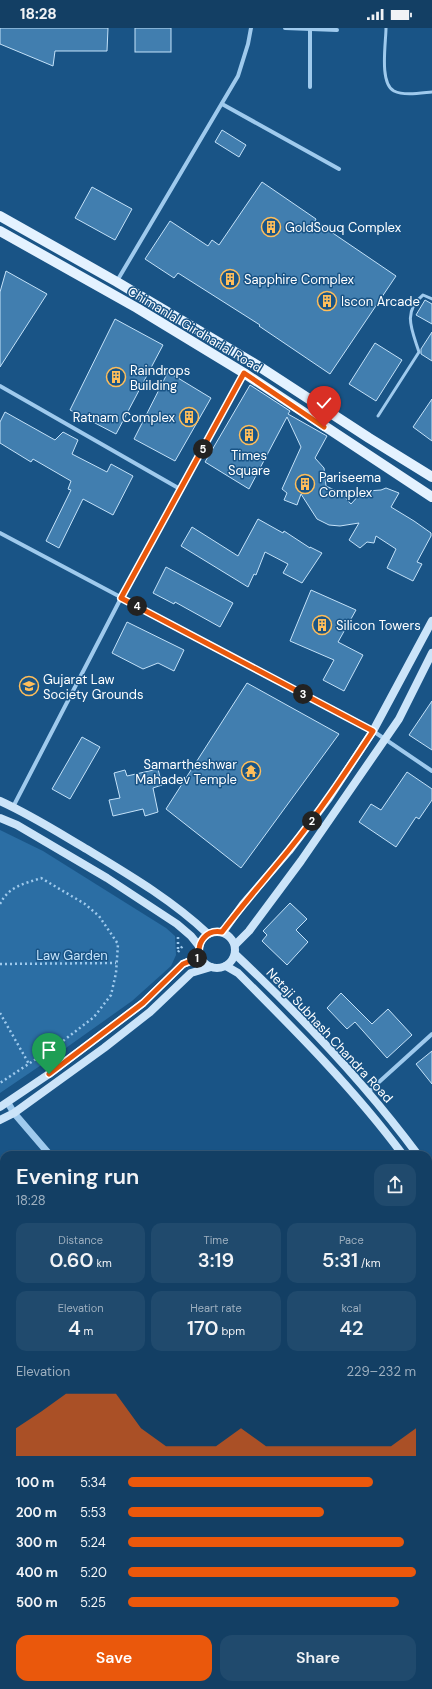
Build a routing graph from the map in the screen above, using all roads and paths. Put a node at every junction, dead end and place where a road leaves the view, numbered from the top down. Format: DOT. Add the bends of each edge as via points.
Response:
graph roads {
  1 [pos="250,28"];
  2 [pos="285,28"];
  3 [pos="386,28"];
  4 [pos="310,29"];
  5 [pos="337,30"];
  6 [pos="310,87"];
  7 [pos="432,92"];
  8 [pos="222,104"];
  9 [pos="339,169"];
  10 [pos="0,216"];
  11 [pos="0,231"];
  12 [pos="117,282"];
  13 [pos="432,299"];
  14 [pos="244,373"];
  15 [pos="0,386"];
  16 [pos="378,416"];
  17 [pos="432,477"];
  18 [pos="180,489"];
  19 [pos="432,497"];
  20 [pos="0,533"];
  21 [pos="121,598"];
  22 [pos="432,621"];
  23 [pos="432,653"];
  24 [pos="373,731"];
  25 [pos="384,740"];
  26 [pos="432,771"];
  27 [pos="0,801"];
  28 [pos="13,807"];
  29 [pos="0,818"];
  30 [pos="0,904"];
  31 [pos="222,932"];
  32 [pos="208,934"];
  33 [pos="235,945"];
  34 [pos="199,946"];
  35 [pos="235,954"];
  36 [pos="200,957"];
  37 [pos="116,963"];
  38 [pos="0,964"];
  39 [pos="226,966"];
  40 [pos="211,967"];
  41 [pos="0,1013"];
  42 [pos="432,1034"];
  43 [pos="29,1064"];
  44 [pos="0,1083"];
  45 [pos="368,1092"];
  46 [pos="8,1103"];
  47 [pos="0,1107"];
  48 [pos="14,1113"];
  49 [pos="0,1120"];
  50 [pos="47,1151"];
  51 [pos="400,1151"];
  52 [pos="415,1151"];
  1 -- 8 [label="street" via="238,76"];
  2 -- 4 [label="street"];
  3 -- 7 [label="lane" via="384,75 388,85 394,91 402,93"];
  4 -- 5 [label="street"];
  4 -- 6 [label="street"];
  8 -- 9 [label="street"];
  8 -- 12 [label="street"];
  10 -- 12 [label="main road, Chimanlal Girdharlal Road"];
  11 -- 14 [label="main road, Chimanlal Girdharlal Road" via="137,308"];
  12 -- 17 [label="main road, Chimanlal Girdharlal Road" via="260,367"];
  13 -- 16 [label="lane" via="423,295 416,301 410,314 419,352"];
  14 -- 18 [label="street"];
  14 -- 19 [label="main road, Chimanlal Girdharlal Road"];
  15 -- 18 [label="street"];
  18 -- 21 [label="street"];
  20 -- 21 [label="street"];
  21 -- 24 [label="street"];
  21 -- 28 [label="street"];
  22 -- 24 [label="main road"];
  23 -- 25 [label="main road" via="398,719"];
  24 -- 25 [label="street"];
  24 -- 31 [label="main road" via="329,798"];
  25 -- 26 [label="street"];
  25 -- 33 [label="main road" via="301,861 249,931"];
  27 -- 28 [label="main road"];
  28 -- 32 [label="main road" via="113,864 185,912"];
  29 -- 34 [label="main road" via="17,825 107,878 178,924"];
  30 -- 37 [label="path" via="13,888 41,878 85,904 98,916 118,944"];
  31 -- 32 [label="main road"];
  31 -- 33 [label="main road" via="231,937"];
  32 -- 34 [label="main road"];
  33 -- 35 [label="main road"];
  34 -- 36 [label="main road"];
  35 -- 39 [label="main road" via="234,959"];
  35 -- 45 [label="main road, Netaji Subhash Chandra Road" via="304,1022"];
  36 -- 40 [label="main road"];
  36 -- 46 [label="main road" via="183,964 143,1003"];
  37 -- 38 [label="path"];
  37 -- 43 [label="path" via="111,995 94,1017"];
  39 -- 40 [label="main road"];
  39 -- 51 [label="main road, Netaji Subhash Chandra Road" via="238,973 325,1061"];
  40 -- 48 [label="main road" via="191,973 150,1012"];
  41 -- 43 [label="path"];
  42 -- 45 [label="street"];
  43 -- 44 [label="path"];
  45 -- 52 [label="main road, Netaji Subhash Chandra Road"];
  46 -- 47 [label="main road"];
  46 -- 48 [label="street"];
  48 -- 49 [label="main road"];
  48 -- 50 [label="street"];
}
